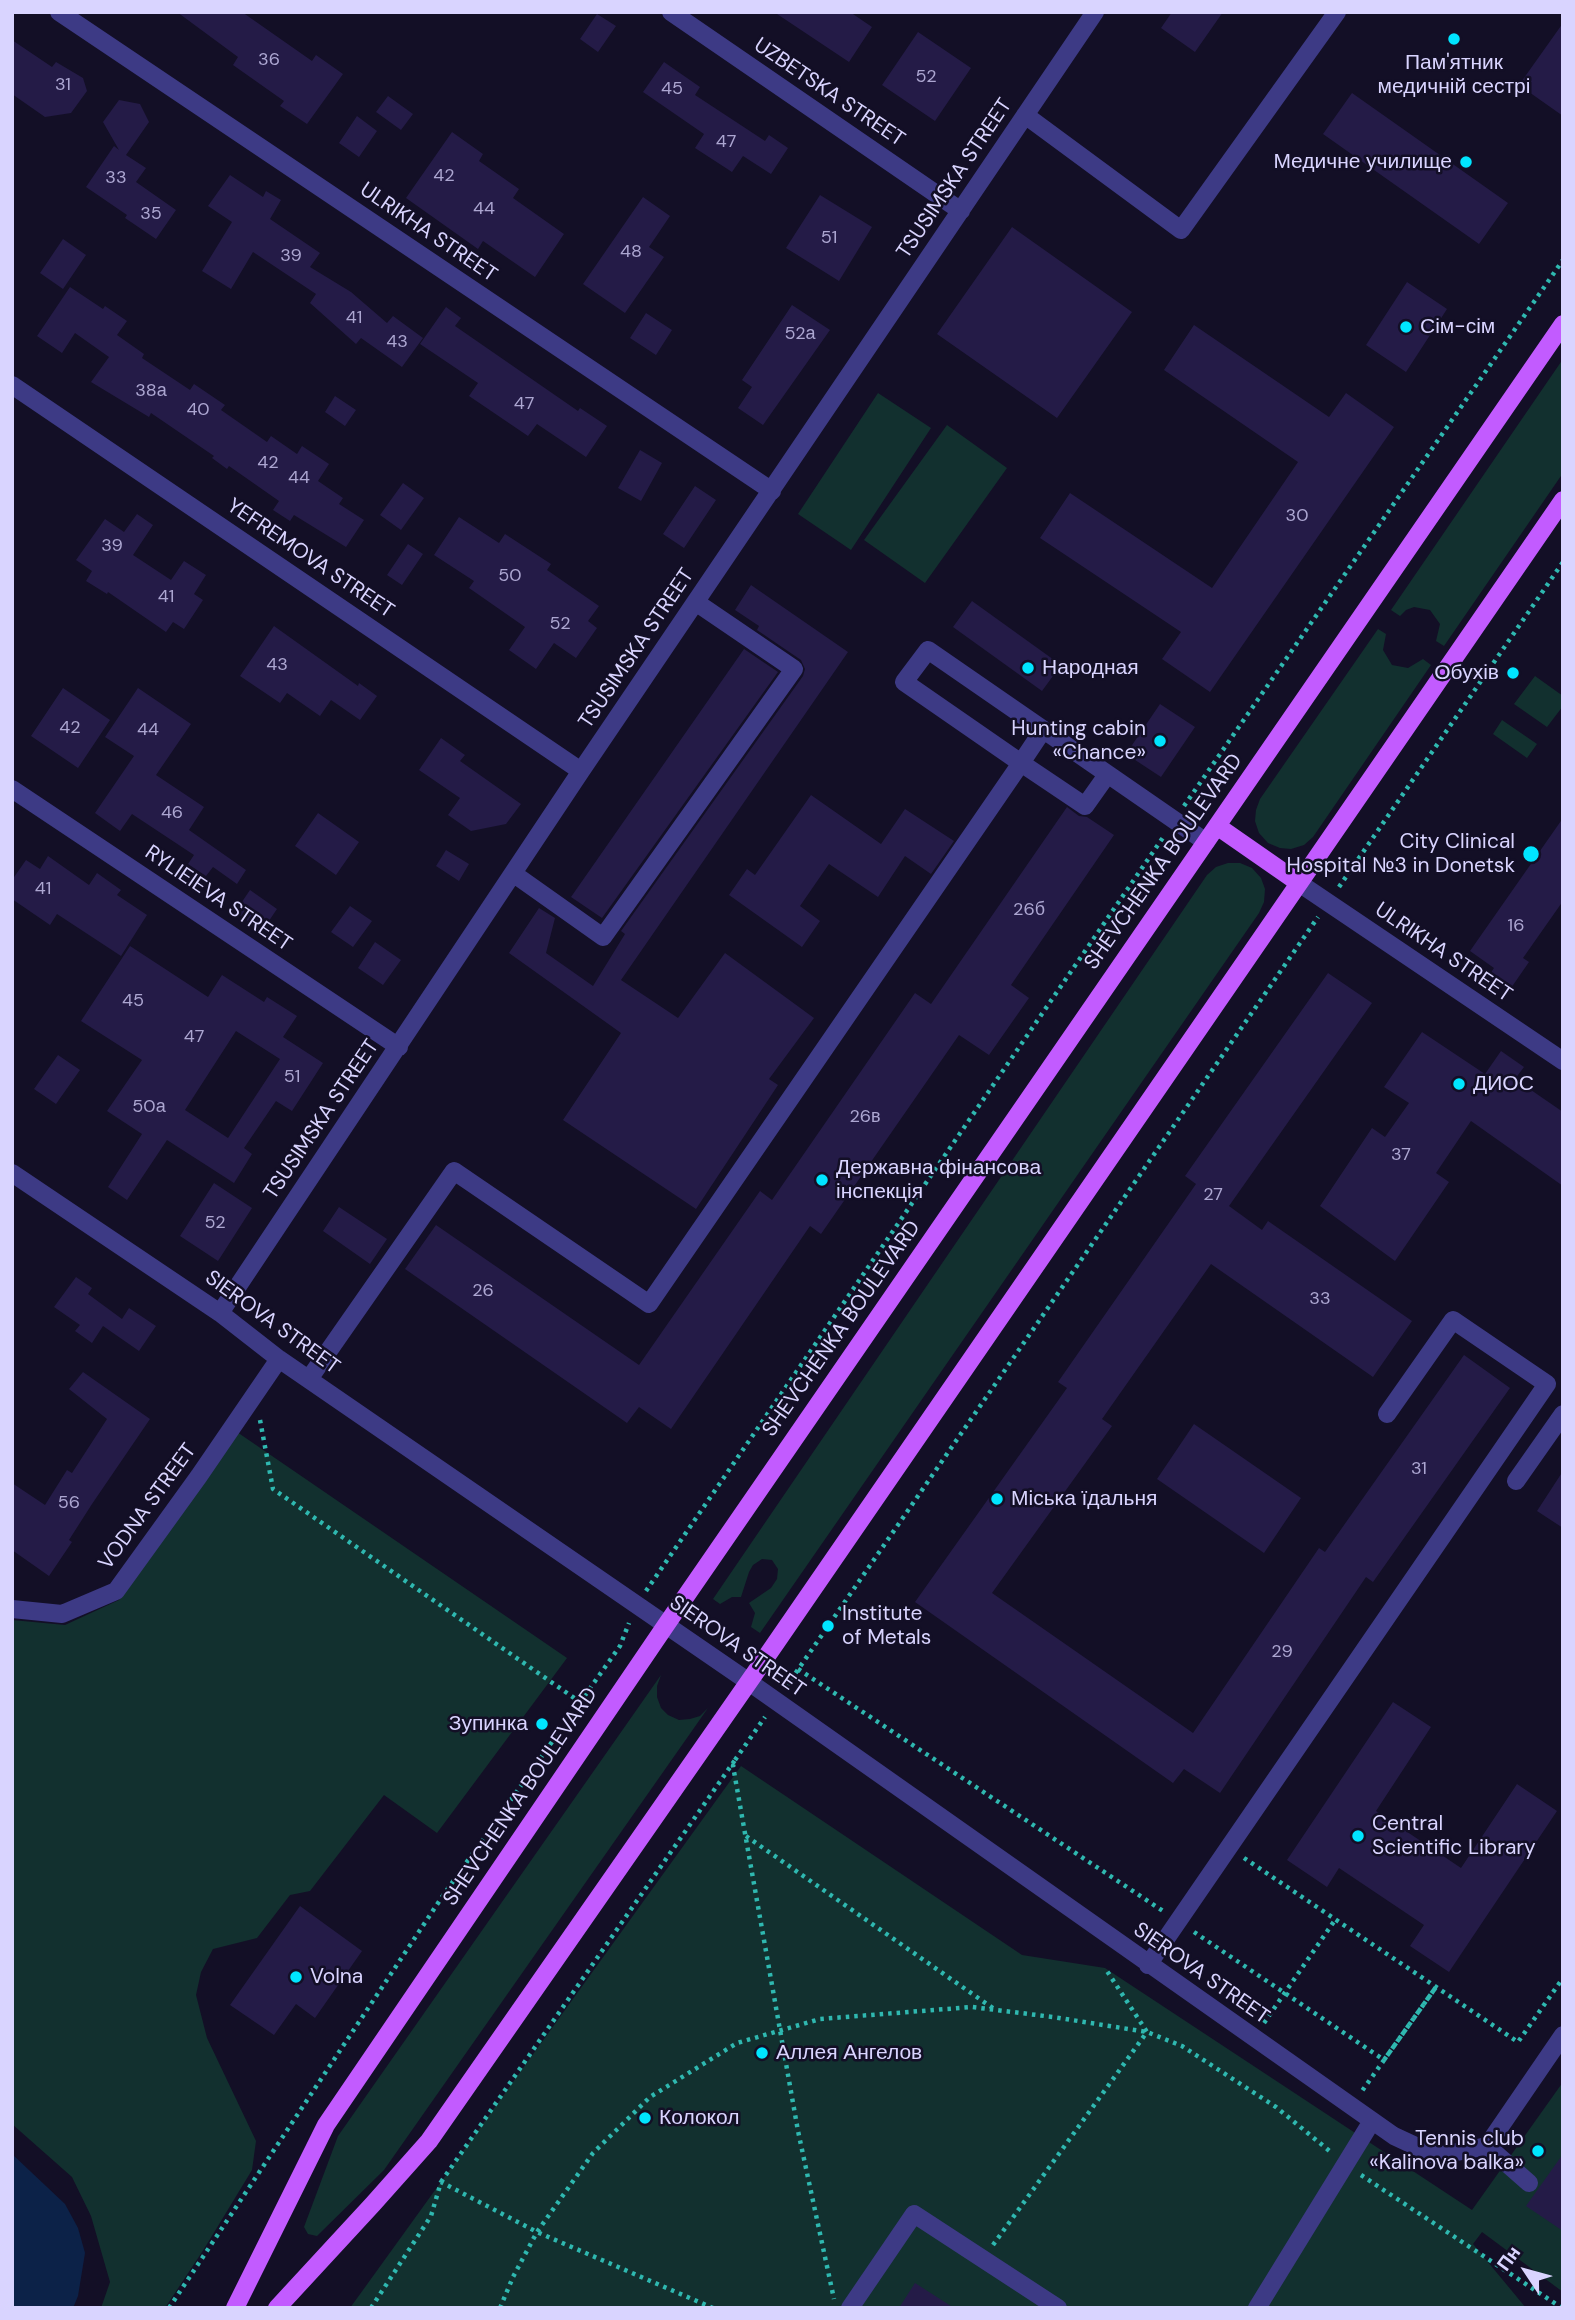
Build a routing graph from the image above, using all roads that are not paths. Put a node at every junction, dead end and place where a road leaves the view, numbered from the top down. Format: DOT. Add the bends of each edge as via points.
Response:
graph roads {
  1 [pos="59,12"];
  2 [pos="671,12"];
  3 [pos="1095,12"];
  4 [pos="1337,12"];
  5 [pos="1025,115"];
  6 [pos="961,211"];
  7 [pos="1563,324"];
  8 [pos="12,385"];
  9 [pos="772,491"];
  10 [pos="1562,502"];
  11 [pos="697,603"];
  12 [pos="1043,730"];
  13 [pos="1021,763"];
  14 [pos="581,771"];
  15 [pos="1107,775"];
  16 [pos="12,789"];
  17 [pos="1217,826"];
  18 [pos="1206,842"];
  19 [pos="514,874"];
  20 [pos="1299,883"];
  21 [pos="399,1047"];
  22 [pos="1563,1061"];
  23 [pos="12,1173"];
  24 [pos="220,1313"];
  25 [pos="279,1359"];
  26 [pos="309,1379"];
  27 [pos="1387,1414"];
  28 [pos="1563,1414"];
  29 [pos="1516,1481"];
  30 [pos="12,1609"];
  31 [pos="666,1625"];
  32 [pos="749,1682"];
  33 [pos="1148,1965"];
  34 [pos="1563,2035"];
  35 [pos="1372,2121"];
  36 [pos="1487,2146"];
  37 [pos="1529,2183"];
  38 [pos="235,2308"];
  39 [pos="277,2308"];
  40 [pos="850,2308"];
  41 [pos="1058,2308"];
  42 [pos="1257,2308"];
  1 -- 9 [label="street, ULRIKHA STREET"];
  2 -- 6 [label="street, UZBETSKA STREET"];
  3 -- 5 [label="street, TSUSIMSKA STREET"];
  4 -- 5 [label="street" via="1181,230"];
  5 -- 6 [label="street, TSUSIMSKA STREET"];
  6 -- 9 [label="street, TSUSIMSKA STREET"];
  7 -- 17 [label="main road, SHEVCHENKA BOULEVARD"];
  8 -- 14 [label="street, YEFREMOVA STREET"];
  9 -- 11 [label="street, TSUSIMSKA STREET"];
  10 -- 20 [label="main road"];
  11 -- 14 [label="street, TSUSIMSKA STREET"];
  11 -- 19 [label="street" via="794,669 603,937"];
  12 -- 13 [label="street"];
  12 -- 13 [label="street" via="928,650 904,682"];
  12 -- 15 [label="street"];
  13 -- 15 [label="street" via="1085,806"];
  13 -- 26 [label="street" via="649,1304 454,1171"];
  14 -- 19 [label="street, TSUSIMSKA STREET"];
  15 -- 18 [label="street"];
  16 -- 21 [label="street, RYLIEIEVA STREET"];
  17 -- 18 [label="main road, SHEVCHENKA BOULEVARD"];
  17 -- 20 [label="main road"];
  18 -- 31 [label="main road, SHEVCHENKA BOULEVARD"];
  19 -- 21 [label="street, TSUSIMSKA STREET"];
  20 -- 22 [label="street, ULRIKHA STREET"];
  20 -- 32 [label="main road"];
  21 -- 24 [label="street, TSUSIMSKA STREET"];
  23 -- 24 [label="street, SIEROVA STREET"];
  24 -- 25 [label="street, SIEROVA STREET"];
  25 -- 26 [label="street, SIEROVA STREET"];
  25 -- 30 [label="street, VODNA STREET" via="116,1591 62,1614"];
  26 -- 31 [label="street, SIEROVA STREET"];
  27 -- 33 [label="street" via="1453,1320 1547,1384"];
  28 -- 29 [label="street"];
  31 -- 32 [label="street, SIEROVA STREET"];
  31 -- 38 [label="main road, SHEVCHENKA BOULEVARD" via="326,2125"];
  32 -- 33 [label="street, SIEROVA STREET"];
  32 -- 39 [label="main road" via="429,2141"];
  33 -- 35 [label="street, SIEROVA STREET"];
  34 -- 36 [label="street"];
  35 -- 36 [label="street, SIEROVA STREET" via="1437,2156"];
  35 -- 42 [label="street"];
  36 -- 37 [label="street"];
  40 -- 41 [label="street" via="914,2214"];
}
